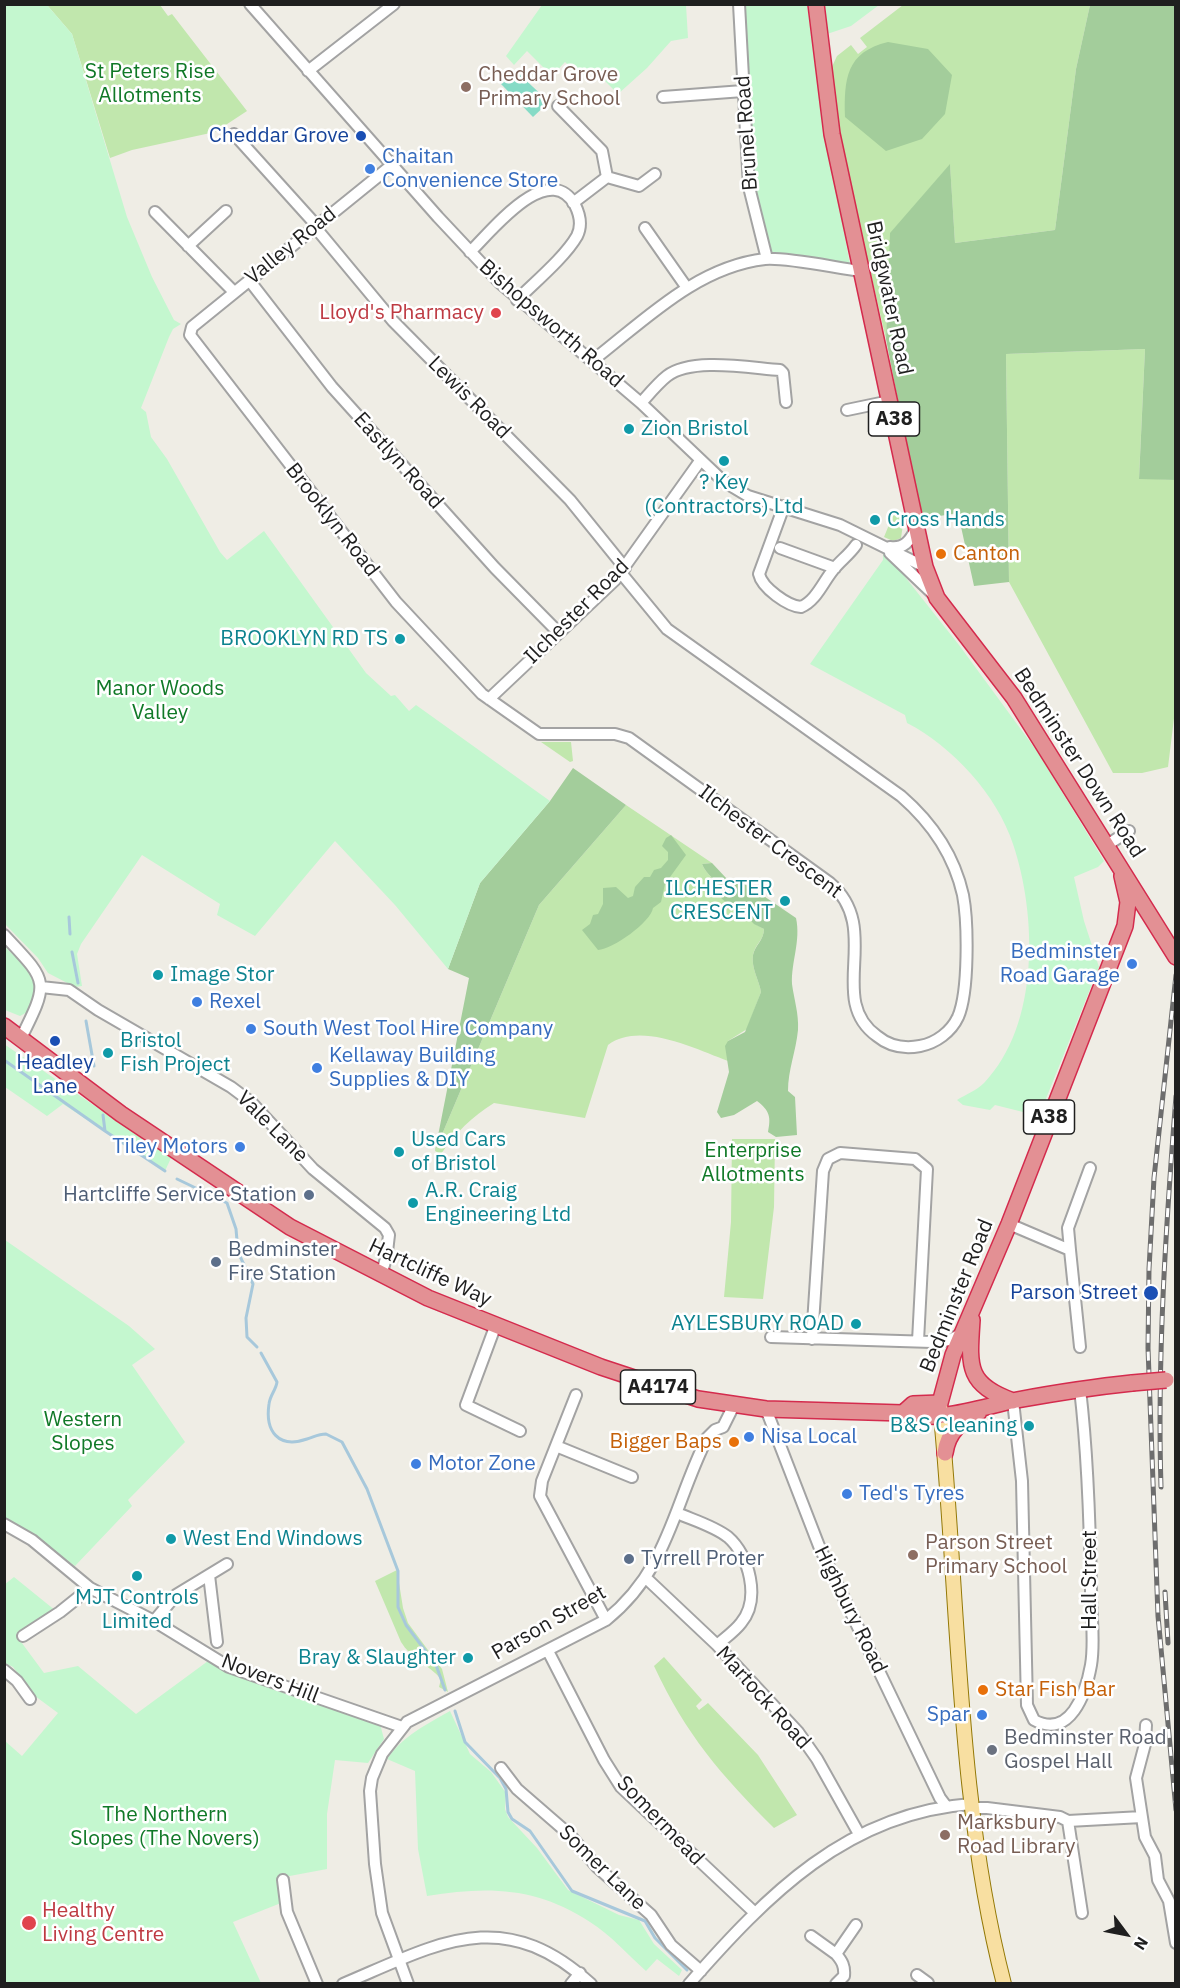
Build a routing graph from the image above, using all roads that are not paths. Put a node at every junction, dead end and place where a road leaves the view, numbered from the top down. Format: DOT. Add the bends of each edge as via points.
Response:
graph roads {
  1 [pos="250,4"];
  2 [pos="394,4"];
  3 [pos="739,4"];
  4 [pos="816,4"];
  5 [pos="308,71"];
  6 [pos="743,91"];
  7 [pos="663,97"];
  8 [pos="558,106"];
  9 [pos="234,134"];
  10 [pos="392,165"];
  11 [pos="655,174"];
  12 [pos="607,177"];
  13 [pos="573,203"];
  14 [pos="226,211"];
  15 [pos="155,212"];
  16 [pos="316,226"];
  17 [pos="645,228"];
  18 [pos="188,246"];
  19 [pos="470,252"];
  20 [pos="767,259"];
  21 [pos="861,271"];
  22 [pos="249,279"];
  23 [pos="687,288"];
  24 [pos="234,292"];
  25 [pos="518,300"];
  26 [pos="190,329"];
  27 [pos="592,361"];
  28 [pos="890,401"];
  29 [pos="786,402"];
  30 [pos="641,403"];
  31 [pos="847,410"];
  32 [pos="700,461"];
  33 [pos="784,506"];
  34 [pos="916,529"];
  35 [pos="856,545"];
  36 [pos="881,545"];
  37 [pos="780,548"];
  38 [pos="925,567"];
  39 [pos="835,568"];
  40 [pos="623,570"];
  41 [pos="937,598"];
  42 [pos="559,633"];
  43 [pos="489,699"];
  44 [pos="1129,831"];
  45 [pos="1107,845"];
  46 [pos="1117,859"];
  47 [pos="1125,926"];
  48 [pos="1158,929"];
  49 [pos="4,935"];
  50 [pos="1176,957"];
  51 [pos="41,987"];
  52 [pos="4,1026"];
  53 [pos="21,1038"];
  54 [pos="1090,1168"];
  55 [pos="1009,1224"];
  56 [pos="1070,1250"];
  57 [pos="380,1275"];
  58 [pos="973,1308"];
  59 [pos="495,1327"];
  60 [pos="962,1333"];
  61 [pos="771,1337"];
  62 [pos="812,1339"];
  63 [pos="918,1341"];
  64 [pos="932,1342"];
  65 [pos="1080,1347"];
  66 [pos="953,1355"];
  67 [pos="971,1368"];
  68 [pos="1171,1380"];
  69 [pos="1080,1389"];
  70 [pos="576,1395"];
  71 [pos="1013,1401"];
  72 [pos="716,1402"];
  73 [pos="734,1406"];
  74 [pos="990,1407"];
  75 [pos="766,1409"];
  76 [pos="941,1409"];
  77 [pos="726,1423"];
  78 [pos="520,1431"];
  79 [pos="556,1446"];
  80 [pos="945,1453"];
  81 [pos="632,1477"];
  82 [pos="677,1513"];
  83 [pos="4,1524"];
  84 [pos="227,1564"];
  85 [pos="209,1575"];
  86 [pos="646,1578"];
  87 [pos="90,1588"];
  88 [pos="606,1620"];
  89 [pos="154,1621"];
  90 [pos="23,1636"];
  91 [pos="217,1642"];
  92 [pos="717,1645"];
  93 [pos="548,1651"];
  94 [pos="4,1670"];
  95 [pos="30,1699"];
  96 [pos="1146,1725"];
  97 [pos="402,1727"];
  98 [pos="501,1768"];
  99 [pos="946,1806"];
  100 [pos="971,1806"];
  101 [pos="1142,1817"];
  102 [pos="1068,1821"];
  103 [pos="860,1834"];
  104 [pos="283,1880"];
  105 [pos="1082,1913"];
  106 [pos="755,1914"];
  107 [pos="856,1925"];
  108 [pos="811,1936"];
  109 [pos="1176,1943"];
  110 [pos="836,1954"];
  111 [pos="399,1960"];
  112 [pos="580,1973"];
  113 [pos="917,1975"];
  114 [pos="695,1977"];
  115 [pos="840,1980"];
  116 [pos="317,1983"];
  117 [pos="344,1983"];
  118 [pos="408,1983"];
  119 [pos="571,1983"];
  120 [pos="591,1983"];
  121 [pos="855,1983"];
  122 [pos="928,1983"];
  123 [pos="1004,1983"];
  1 -- 5 [label="street, Bishopsworth Road"];
  2 -- 5 [label="street"];
  3 -- 6 [label="street, Brunel Road"];
  4 -- 21 [label="highway, Bridgwater Road / A38" via="832,134"];
  5 -- 10 [label="street, Bishopsworth Road"];
  6 -- 7 [label="street"];
  6 -- 20 [label="street, Brunel Road" via="751,200"];
  8 -- 12 [label="street" via="602,151"];
  9 -- 16 [label="street, Lewis Road"];
  10 -- 16 [label="street, Valley Road"];
  10 -- 19 [label="street, Bishopsworth Road"];
  11 -- 12 [label="street" via="639,186"];
  12 -- 13 [label="street"];
  13 -- 19 [label="street" via="552,190 532,194"];
  13 -- 25 [label="street" via="579,214 577,235"];
  14 -- 18 [label="street"];
  15 -- 18 [label="street"];
  16 -- 22 [label="street, Valley Road"];
  16 -- 40 [label="street, Lewis Road" via="393,321 570,500"];
  17 -- 23 [label="street"];
  18 -- 24 [label="street"];
  19 -- 25 [label="street, Bishopsworth Road"];
  20 -- 21 [label="street"];
  20 -- 23 [label="street" via="729,268"];
  21 -- 28 [label="highway, Bridgwater Road / A38"];
  22 -- 24 [label="street, Valley Road"];
  22 -- 42 [label="street, Eastlyn Road" via="332,387"];
  23 -- 27 [label="street"];
  24 -- 26 [label="street, Valley Road"];
  25 -- 27 [label="street, Bishopsworth Road"];
  26 -- 43 [label="street, Brooklyn Road" via="190,334 396,602"];
  27 -- 30 [label="street, Bishopsworth Road"];
  28 -- 31 [label="street"];
  28 -- 34 [label="highway, Bridgwater Road / A38"];
  29 -- 30 [label="street" via="780,370 703,366 668,375"];
  30 -- 32 [label="street, Bishopsworth Road"];
  32 -- 33 [label="street, Bishopsworth Road" via="735,489"];
  32 -- 40 [label="street, Ilchester Road"];
  33 -- 36 [label="street, Bishopsworth Road" via="840,525"];
  33 -- 39 [label="street" via="759,570 762,582 790,604 801,607"];
  34 -- 36 [label="street" via="900,548"];
  34 -- 38 [label="highway, Bridgwater Road / A38"];
  35 -- 39 [label="street"];
  36 -- 38 [label="street, Bishopsworth Road"];
  36 -- 41 [label="street, Bishopsworth Road"];
  37 -- 39 [label="street"];
  38 -- 41 [label="highway, Bridgwater Road / A38"];
  40 -- 42 [label="street, Ilchester Road"];
  40 -- 43 [label="street, Ilchester Crescent" via="667,629 901,796 939,837 959,881 967,927 961,1008 945,1034 927,1044 899,1047 867,1028 855,1003 856,930 852,912 838,890 825,879 628,738 615,734 540,734"];
  41 -- 45 [label="highway, Bedminster Down Road / A38" via="1014,698"];
  42 -- 43 [label="street, Ilchester Road"];
  44 -- 45 [label="street"];
  45 -- 46 [label="highway, Bedminster Down Road / A38"];
  46 -- 47 [label="highway, Bedminster Road / A38" via="1128,902"];
  46 -- 48 [label="highway, Bedminster Down Road / A38"];
  47 -- 48 [label="highway" via="1135,916 1142,916"];
  47 -- 55 [label="highway, Bedminster Road / A38"];
  48 -- 50 [label="highway, Bedminster Down Road / A38"];
  49 -- 51 [label="street" via="33,965"];
  51 -- 53 [label="street" via="39,1004"];
  51 -- 57 [label="street, Vale Lane" via="69,990 98,1011 231,1086 251,1102 313,1169 385,1228 389,1235 387,1261"];
  52 -- 53 [label="highway, Hartcliffe Way"];
  53 -- 57 [label="highway, Hartcliffe Way" via="183,1157 290,1227"];
  54 -- 56 [label="street" via="1068,1228"];
  55 -- 56 [label="street"];
  55 -- 58 [label="highway, Bedminster Road / A38"];
  56 -- 65 [label="street"];
  57 -- 59 [label="highway, Hartcliffe Way"];
  58 -- 60 [label="highway, Bedminster Road"];
  58 -- 67 [label="highway, A38"];
  59 -- 72 [label="highway, Hartcliffe Way / A4174" via="663,1389"];
  59 -- 78 [label="street" via="466,1406"];
  60 -- 64 [label="street" via="950,1340"];
  60 -- 66 [label="highway, Bedminster Road"];
  61 -- 62 [label="street"];
  62 -- 63 [label="street"];
  62 -- 63 [label="street" via="823,1171 828,1159 840,1152 915,1159 927,1168"];
  63 -- 64 [label="street"];
  64 -- 66 [label="street"];
  66 -- 67 [label="highway"];
  66 -- 76 [label="highway, Bedminster Road"];
  67 -- 71 [label="highway" via="982,1386"];
  68 -- 69 [label="highway, bridge"];
  69 -- 71 [label="highway"];
  69 -- 71 [label="street, Hall Street" via="1089,1462 1091,1665 1078,1703 1061,1725 1048,1726 1034,1720 1028,1712 1021,1471"];
  70 -- 79 [label="street"];
  71 -- 74 [label="highway"];
  72 -- 73 [label="highway, A4174"];
  72 -- 77 [label="street"];
  73 -- 75 [label="highway, A4174"];
  73 -- 77 [label="street, Parson Street"];
  74 -- 76 [label="highway"];
  74 -- 80 [label="highway" via="957,1426 948,1438"];
  75 -- 76 [label="highway, A4174" via="903,1413 913,1404"];
  75 -- 99 [label="street, Highbury Road" via="819,1546"];
  76 -- 80 [label="main road, Bedminster Road"];
  77 -- 82 [label="street, Parson Street" via="707,1438"];
  79 -- 81 [label="street"];
  79 -- 88 [label="street" via="540,1489 542,1502"];
  80 -- 100 [label="main road, Bedminster Road"];
  82 -- 86 [label="street, Parson Street"];
  82 -- 92 [label="street" via="727,1536 747,1566 751,1591 745,1616"];
  83 -- 87 [label="street, Novers Hill" via="32,1540"];
  84 -- 85 [label="street"];
  85 -- 89 [label="street" via="176,1595"];
  85 -- 91 [label="street"];
  86 -- 88 [label="street, Parson Street"];
  86 -- 92 [label="street, Martock Road"];
  87 -- 89 [label="street, Novers Hill"];
  87 -- 90 [label="street"];
  88 -- 93 [label="street, Parson Street"];
  89 -- 97 [label="street, Novers Hill" via="213,1658 254,1677"];
  92 -- 103 [label="street, Martock Road" via="798,1732"];
  93 -- 97 [label="street, Parson Street"];
  93 -- 106 [label="street, Somermead" via="621,1787"];
  94 -- 95 [label="street"];
  96 -- 101 [label="street" via="1136,1778"];
  97 -- 111 [label="street" via="376,1765 370,1791 382,1913"];
  98 -- 114 [label="street, Somer Lane" via="517,1790 570,1835 597,1867 651,1915"];
  99 -- 100 [label="street"];
  99 -- 103 [label="street" via="892,1819"];
  100 -- 102 [label="street"];
  100 -- 123 [label="main road, Bedminster Road"];
  101 -- 102 [label="street"];
  101 -- 109 [label="street" via="1158,1880 1169,1901"];
  102 -- 105 [label="street"];
  103 -- 106 [label="street" via="825,1853"];
  104 -- 116 [label="street" via="287,1912"];
  106 -- 114 [label="street"];
  107 -- 110 [label="street"];
  108 -- 110 [label="street"];
  110 -- 115 [label="street" via="843,1963"];
  111 -- 112 [label="street" via="449,1940 498,1937 533,1945"];
  111 -- 117 [label="street"];
  111 -- 118 [label="street"];
  112 -- 119 [label="street"];
  112 -- 120 [label="street"];
  113 -- 122 [label="street"];
  115 -- 121 [label="street"];
}
